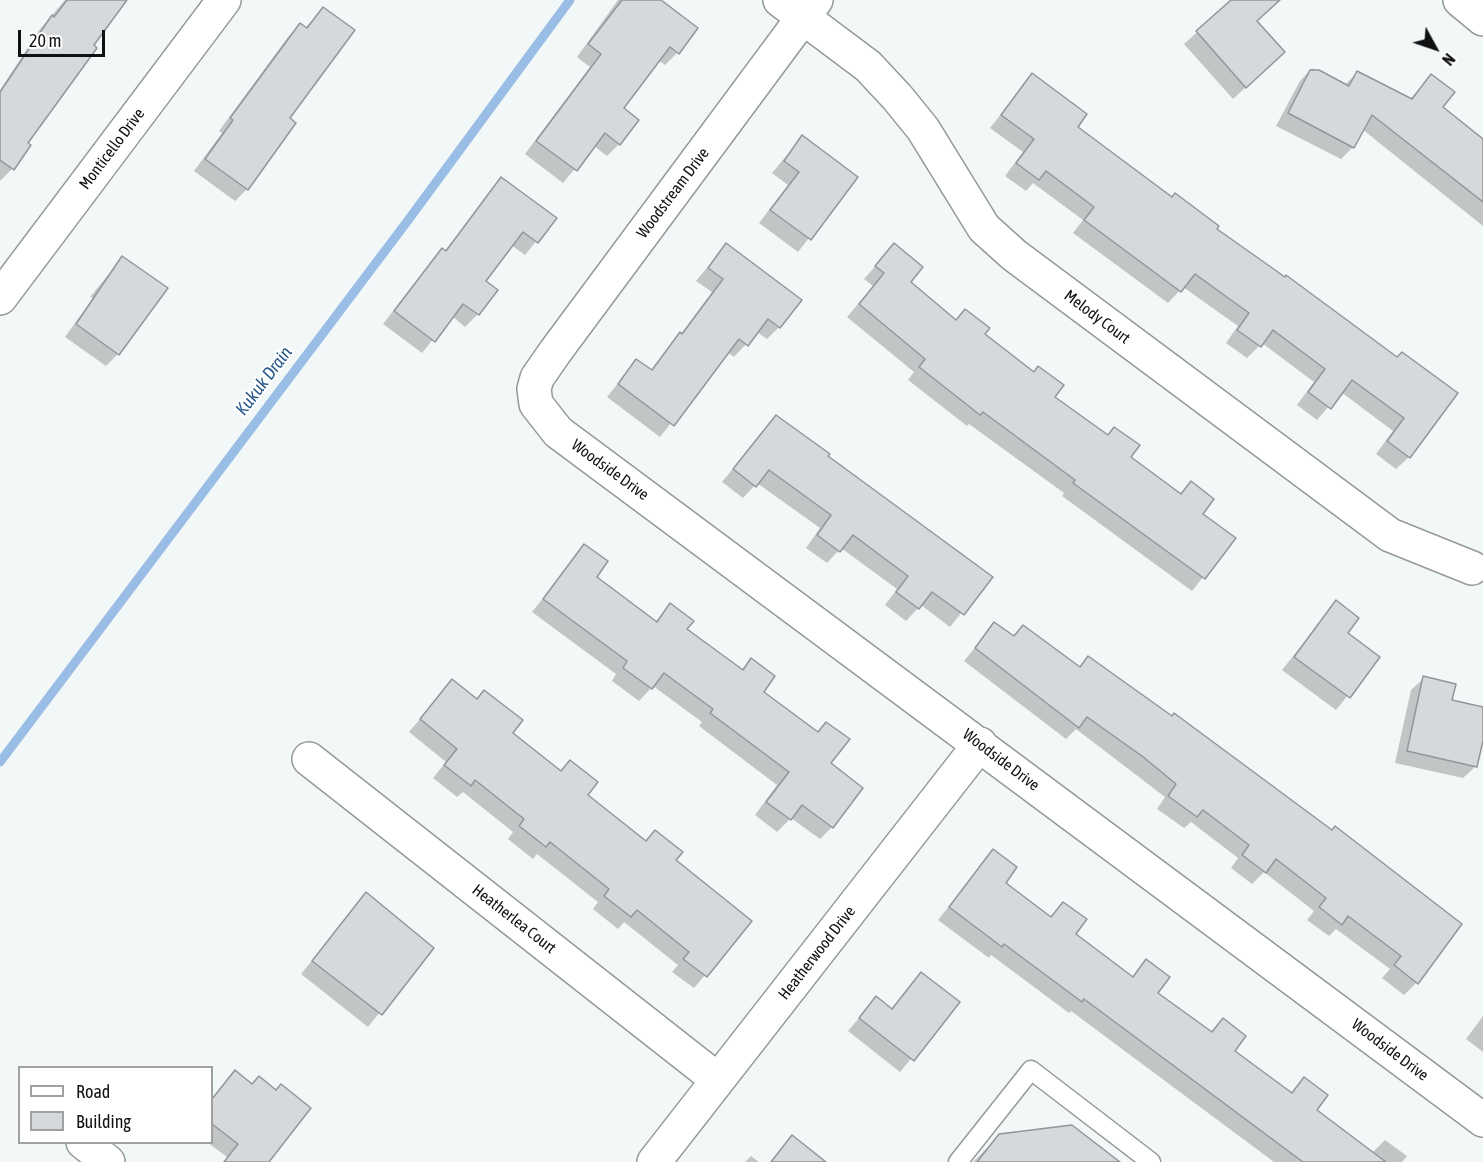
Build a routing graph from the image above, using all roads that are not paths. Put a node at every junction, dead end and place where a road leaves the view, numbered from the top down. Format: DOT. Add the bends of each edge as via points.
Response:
graph roads {
  1 [pos="224,0"];
  2 [pos="1460,0"];
  3 [pos="799,6"];
  4 [pos="1483,19"];
  5 [pos="0,298"];
  6 [pos="534,389"];
  7 [pos="1472,568"];
  8 [pos="980,744"];
  9 [pos="309,759"];
  10 [pos="718,1080"];
  11 [pos="1483,1120"];
  12 [pos="84,1144"];
  13 [pos="108,1162"];
  14 [pos="654,1162"];
  15 [pos="958,1162"];
  16 [pos="1151,1162"];
  1 -- 5 [label="street, Monticello Drive"];
  2 -- 4 [label="street"];
  3 -- 6 [label="street, Woodstream Drive" via="537,378"];
  3 -- 7 [label="street, Melody Court" via="897,97 922,129 984,228 1014,255 1390,535"];
  6 -- 8 [label="street, Woodside Drive" via="536,404 558,432"];
  8 -- 10 [label="street, Heatherwood Drive"];
  8 -- 11 [label="street, Woodside Drive"];
  9 -- 10 [label="street, Heatherlea Court"];
  10 -- 14 [label="street, Heatherwood Drive"];
  12 -- 13 [label="street"];
  15 -- 16 [label="lane" via="1031,1070"];
}
